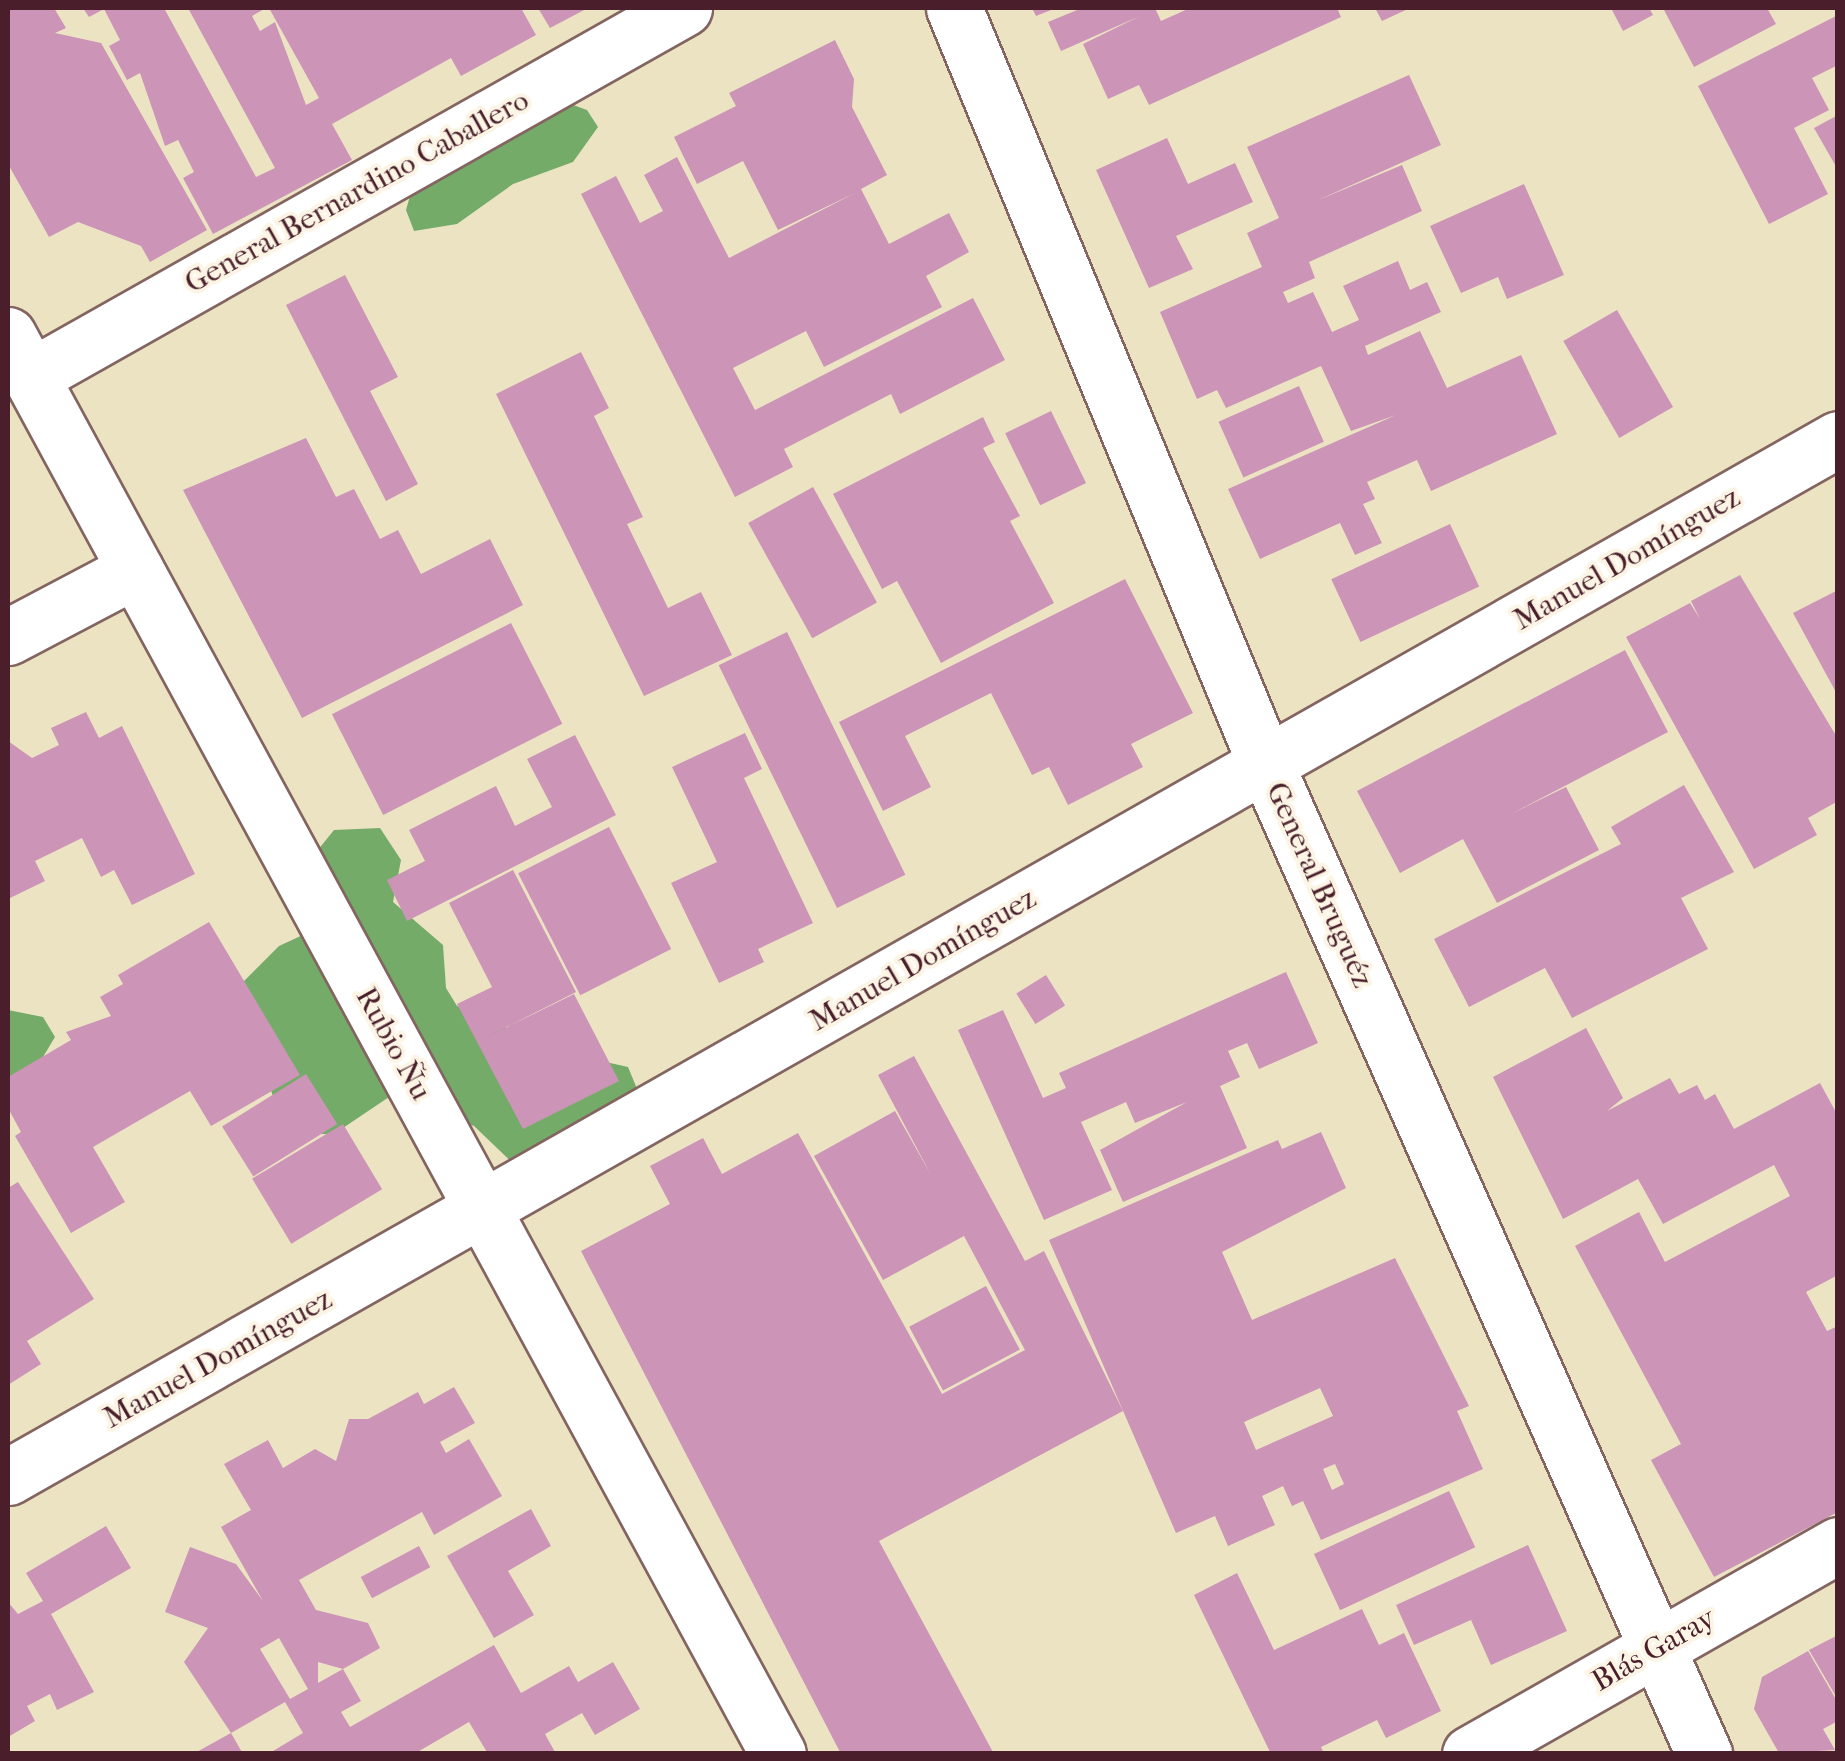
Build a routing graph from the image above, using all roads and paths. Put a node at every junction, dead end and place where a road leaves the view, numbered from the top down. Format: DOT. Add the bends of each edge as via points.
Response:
graph roads {
  1 [pos="684,8"];
  2 [pos="954,8"];
  3 [pos="19,356"];
  4 [pos="1838,439"];
  5 [pos="135,570"];
  6 [pos="8,637"];
  7 [pos="1266,765"];
  8 [pos="483,1210"];
  9 [pos="8,1477"];
  10 [pos="1838,1545"];
  11 [pos="1657,1650"];
  12 [pos="778,1754"];
  13 [pos="1470,1754"];
  14 [pos="1704,1754"];
  1 -- 3 [label="street, General Bernardino Caballero"];
  2 -- 7 [label="street, General Bruguéz"];
  3 -- 5 [label="street, Rubio Ñu"];
  4 -- 7 [label="street, Manuel Domínguez"];
  5 -- 6 [label="street"];
  5 -- 8 [label="street, Rubio Ñu"];
  7 -- 8 [label="street, Manuel Domínguez"];
  7 -- 11 [label="street, General Bruguéz"];
  8 -- 9 [label="street, Manuel Domínguez"];
  8 -- 12 [label="street, Rubio Ñu"];
  10 -- 11 [label="street, Blás Garay"];
  11 -- 13 [label="street, Blás Garay"];
  11 -- 14 [label="street, General Bruguéz"];
}
